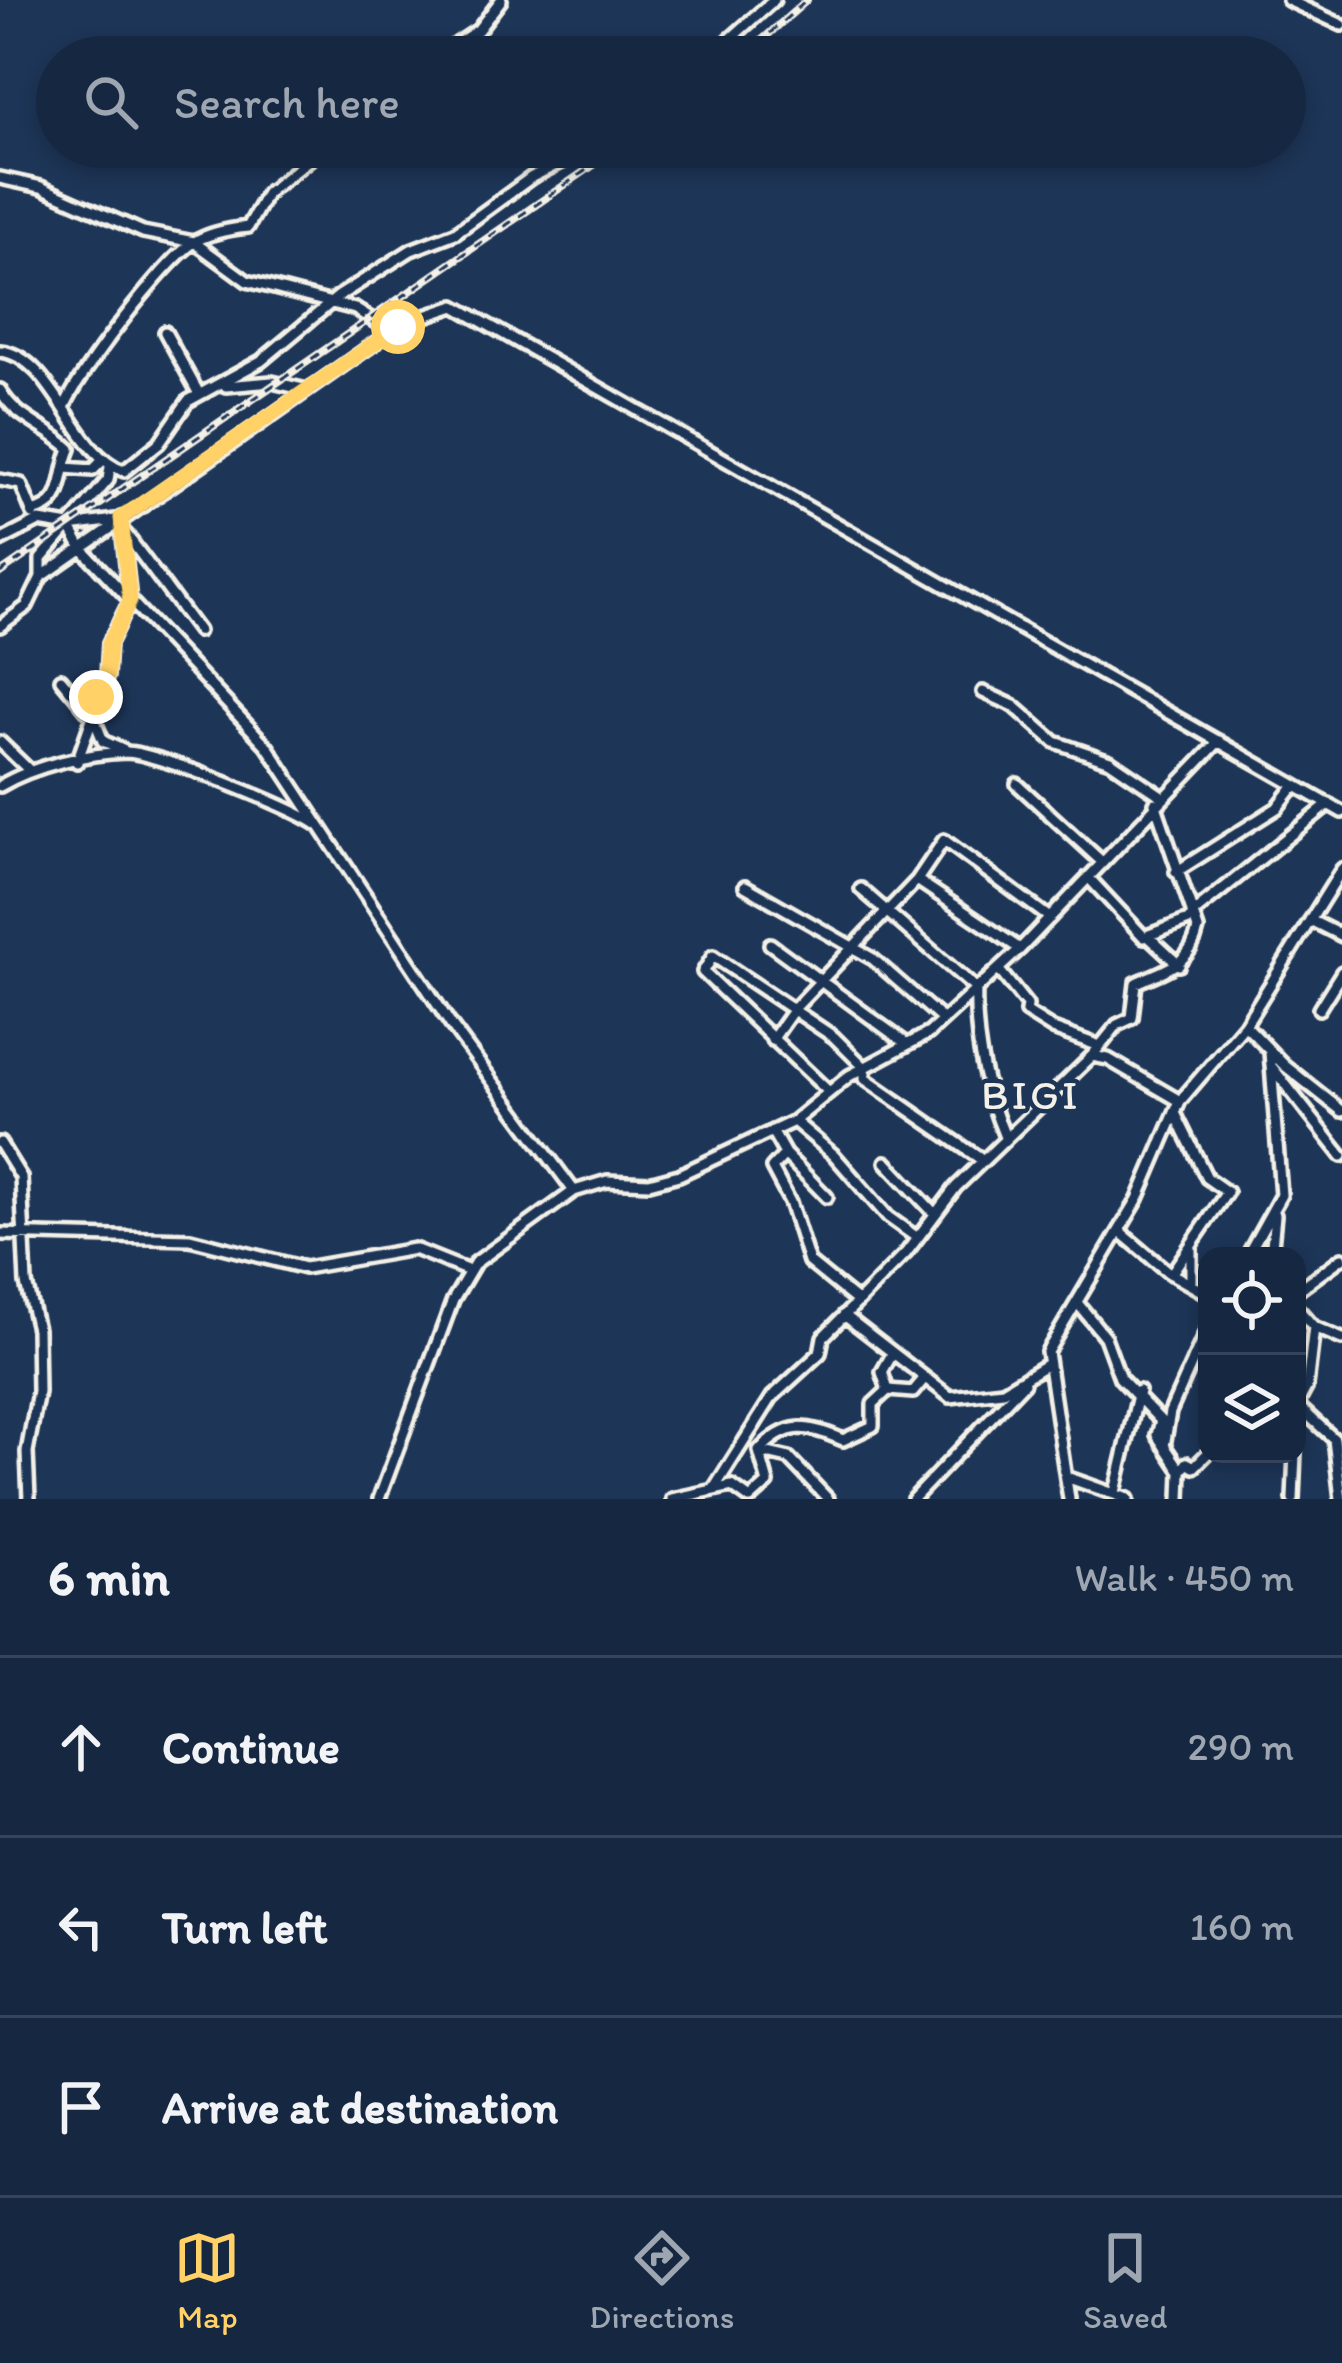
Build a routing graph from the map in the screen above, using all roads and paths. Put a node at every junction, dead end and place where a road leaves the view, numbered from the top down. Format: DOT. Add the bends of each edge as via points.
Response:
graph roads {
  1 [pos="501,0"];
  2 [pos="774,0"];
  3 [pos="1288,0"];
  4 [pos="1342,25"];
  5 [pos="469,36"];
  6 [pos="734,36"];
  7 [pos="299,168"];
  8 [pos="549,168"];
  9 [pos="0,178"];
  10 [pos="194,242"];
  11 [pos="329,303"];
  12 [pos="398,327"];
  13 [pos="165,332"];
  14 [pos="0,351"];
  15 [pos="220,386"];
  16 [pos="0,390"];
  17 [pos="307,390"];
  18 [pos="199,394"];
  19 [pos="64,408"];
  20 [pos="106,464"];
  21 [pos="65,469"];
  22 [pos="0,480"];
  23 [pos="35,517"];
  24 [pos="121,518"];
  25 [pos="69,526"];
  26 [pos="126,534"];
  27 [pos="0,541"];
  28 [pos="82,549"];
  29 [pos="41,577"];
  30 [pos="130,601"];
  31 [pos="0,626"];
  32 [pos="198,631"];
  33 [pos="61,679"];
  34 [pos="983,692"];
  35 [pos="94,719"];
  36 [pos="1220,741"];
  37 [pos="0,742"];
  38 [pos="127,752"];
  39 [pos="77,762"];
  40 [pos="30,771"];
  41 [pos="1016,784"];
  42 [pos="1294,784"];
  43 [pos="0,786"];
  44 [pos="1159,800"];
  45 [pos="1329,804"];
  46 [pos="1342,812"];
  47 [pos="322,829"];
  48 [pos="1101,861"];
  49 [pos="1342,868"];
  50 [pos="1176,872"];
  51 [pos="1088,877"];
  52 [pos="917,880"];
  53 [pos="745,886"];
  54 [pos="861,889"];
  55 [pos="887,914"];
  56 [pos="1193,916"];
  57 [pos="1050,918"];
  58 [pos="1310,920"];
  59 [pos="1342,936"];
  60 [pos="1150,938"];
  61 [pos="770,944"];
  62 [pos="853,948"];
  63 [pos="1020,950"];
  64 [pos="1179,965"];
  65 [pos="999,970"];
  66 [pos="1342,972"];
  67 [pos="822,980"];
  68 [pos="976,989"];
  69 [pos="794,1009"];
  70 [pos="1319,1009"];
  71 [pos="943,1020"];
  72 [pos="1245,1025"];
  73 [pos="772,1040"];
  74 [pos="907,1044"];
  75 [pos="1097,1045"];
  76 [pos="1092,1057"];
  77 [pos="1269,1057"];
  78 [pos="866,1068"];
  79 [pos="830,1092"];
  80 [pos="1180,1101"];
  81 [pos="1342,1111"];
  82 [pos="1175,1113"];
  83 [pos="794,1121"];
  84 [pos="772,1131"];
  85 [pos="1005,1137"];
  86 [pos="0,1143"];
  87 [pos="785,1154"];
  88 [pos="1342,1156"];
  89 [pos="982,1160"];
  90 [pos="886,1162"];
  91 [pos="574,1191"];
  92 [pos="827,1197"];
  93 [pos="1276,1209"];
  94 [pos="935,1214"];
  95 [pos="26,1231"];
  96 [pos="1119,1232"];
  97 [pos="0,1234"];
  98 [pos="916,1237"];
  99 [pos="1253,1247"];
  100 [pos="1271,1247"];
  101 [pos="1191,1248"];
  102 [pos="1342,1258"];
  103 [pos="469,1270"];
  104 [pos="1171,1274"];
  105 [pos="1191,1283"];
  106 [pos="1306,1285"];
  107 [pos="1198,1288"];
  108 [pos="857,1301"];
  109 [pos="1079,1305"];
  110 [pos="844,1316"];
  111 [pos="1306,1318"];
  112 [pos="1314,1327"];
  113 [pos="1342,1339"];
  114 [pos="1198,1349"];
  115 [pos="891,1356"];
  116 [pos="1046,1366"];
  117 [pos="1031,1375"];
  118 [pos="923,1380"];
  119 [pos="1307,1386"];
  120 [pos="888,1390"];
  121 [pos="1139,1391"];
  122 [pos="1306,1412"];
  123 [pos="745,1441"];
  124 [pos="1164,1446"];
  125 [pos="759,1451"];
  126 [pos="1198,1460"];
  127 [pos="1294,1463"];
  128 [pos="1181,1471"];
  129 [pos="1069,1478"];
  130 [pos="716,1487"];
  131 [pos="1114,1492"];
  132 [pos="29,1499"];
  133 [pos="380,1499"];
  134 [pos="673,1499"];
  135 [pos="750,1499"];
  136 [pos="828,1499"];
  137 [pos="913,1499"];
  138 [pos="1069,1499"];
  139 [pos="1128,1499"];
  140 [pos="1180,1499"];
  141 [pos="1292,1499"];
  142 [pos="1341,1499"];
  1 -- 5 [label="street"];
  2 -- 6 [label="street"];
  3 -- 4 [label="street"];
  7 -- 10 [label="street" via="267,193 248,227"];
  8 -- 11 [label="street" via="455,233 411,250"];
  9 -- 10 [label="street" via="41,187 143,232"];
  10 -- 11 [label="street" via="248,281"];
  10 -- 19 [label="street" via="126,317"];
  11 -- 12 [label="street"];
  11 -- 15 [label="street"];
  12 -- 17 [label="street"];
  12 -- 36 [label="street" via="455,306"];
  13 -- 18 [label="street"];
  14 -- 19 [label="street" via="19,355"];
  15 -- 17 [label="street" via="272,382"];
  15 -- 18 [label="street"];
  16 -- 21 [label="street" via="16,413 51,429 70,449"];
  17 -- 24 [label="street"];
  18 -- 20 [label="street" via="124,471"];
  19 -- 20 [label="street"];
  20 -- 21 [label="street"];
  20 -- 25 [label="street" via="108,480"];
  21 -- 23 [label="street" via="53,505"];
  22 -- 23 [label="street" via="21,484"];
  23 -- 25 [label="street"];
  23 -- 27 [label="street"];
  24 -- 25 [label="street"];
  24 -- 26 [label="street"];
  24 -- 28 [label="street"];
  25 -- 28 [label="street"];
  25 -- 29 [label="street" via="41,559"];
  26 -- 30 [label="street"];
  26 -- 32 [label="street"];
  28 -- 29 [label="street"];
  28 -- 30 [label="street"];
  29 -- 31 [label="street" via="27,606"];
  30 -- 35 [label="street" via="109,644"];
  30 -- 47 [label="street" via="267,746"];
  33 -- 35 [label="street"];
  34 -- 44 [label="street" via="1054,742 1110,761"];
  35 -- 38 [label="street" via="103,741"];
  35 -- 39 [label="street"];
  36 -- 42 [label="street"];
  36 -- 44 [label="street"];
  37 -- 40 [label="street"];
  38 -- 39 [label="street"];
  38 -- 47 [label="street" via="277,804"];
  39 -- 40 [label="street"];
  40 -- 43 [label="street"];
  41 -- 48 [label="street"];
  42 -- 45 [label="street"];
  42 -- 50 [label="street" via="1277,808"];
  44 -- 48 [label="street"];
  44 -- 50 [label="street"];
  45 -- 46 [label="street"];
  45 -- 56 [label="street"];
  47 -- 91 [label="street"];
  48 -- 51 [label="street"];
  49 -- 58 [label="street"];
  50 -- 56 [label="street"];
  51 -- 57 [label="street"];
  51 -- 60 [label="street" via="1123,920"];
  52 -- 55 [label="street"];
  52 -- 57 [label="street" via="949,839"];
  52 -- 63 [label="street"];
  53 -- 62 [label="street"];
  54 -- 55 [label="street"];
  55 -- 62 [label="street"];
  55 -- 68 [label="street"];
  56 -- 60 [label="street"];
  56 -- 64 [label="street" via="1197,937"];
  57 -- 63 [label="street"];
  58 -- 59 [label="street"];
  58 -- 72 [label="street"];
  60 -- 64 [label="street"];
  61 -- 67 [label="street"];
  62 -- 67 [label="street"];
  62 -- 71 [label="street"];
  63 -- 65 [label="street"];
  64 -- 75 [label="street" via="1136,983 1132,1018"];
  65 -- 68 [label="street"];
  65 -- 75 [label="street" via="1026,1012"];
  66 -- 70 [label="street"];
  67 -- 69 [label="street"];
  67 -- 74 [label="street"];
  68 -- 71 [label="street"];
  68 -- 85 [label="street" via="974,1026"];
  69 -- 73 [label="street"];
  69 -- 73 [label="street" via="713,956 703,972"];
  69 -- 78 [label="street"];
  71 -- 74 [label="street"];
  72 -- 77 [label="street"];
  72 -- 80 [label="street"];
  73 -- 79 [label="street"];
  74 -- 78 [label="street"];
  75 -- 76 [label="street"];
  76 -- 80 [label="street"];
  76 -- 85 [label="street"];
  77 -- 81 [label="street"];
  77 -- 88 [label="street"];
  77 -- 93 [label="street"];
  78 -- 79 [label="street"];
  78 -- 89 [label="street" via="865,1079 890,1099"];
  79 -- 83 [label="street"];
  80 -- 82 [label="street"];
  82 -- 96 [label="street"];
  82 -- 101 [label="street" via="1207,1178 1227,1192"];
  83 -- 84 [label="street"];
  83 -- 98 [label="street"];
  84 -- 87 [label="street"];
  84 -- 91 [label="street" via="662,1182 607,1181"];
  85 -- 89 [label="street"];
  86 -- 95 [label="street" via="21,1177"];
  87 -- 92 [label="street"];
  87 -- 108 [label="street" via="772,1168 805,1254"];
  89 -- 94 [label="street"];
  90 -- 94 [label="street"];
  91 -- 103 [label="street"];
  93 -- 99 [label="street"];
  93 -- 100 [label="street"];
  94 -- 98 [label="street"];
  95 -- 97 [label="street"];
  95 -- 103 [label="street" via="190,1239 305,1268 414,1249"];
  95 -- 132 [label="street" via="39,1369"];
  96 -- 104 [label="street"];
  96 -- 109 [label="street"];
  98 -- 108 [label="street"];
  101 -- 104 [label="street"];
  101 -- 105 [label="street"];
  102 -- 106 [label="street"];
  103 -- 133 [label="street"];
  104 -- 105 [label="street"];
  105 -- 107 [label="street"];
  108 -- 110 [label="street"];
  109 -- 116 [label="street"];
  109 -- 121 [label="street" via="1105,1336 1120,1378"];
  110 -- 115 [label="street"];
  110 -- 123 [label="street" via="772,1397"];
  111 -- 112 [label="street"];
  112 -- 113 [label="street"];
  112 -- 119 [label="street"];
  114 -- 124 [label="street"];
  115 -- 118 [label="street"];
  115 -- 120 [label="street" via="882,1372"];
  116 -- 117 [label="street"];
  116 -- 129 [label="street"];
  117 -- 118 [label="street" via="1004,1391 950,1397"];
  117 -- 137 [label="street"];
  118 -- 120 [label="street" via="913,1392"];
  120 -- 125 [label="street" via="872,1404 873,1426 843,1440 788,1426"];
  121 -- 124 [label="street" via="1161,1420"];
  121 -- 131 [label="street"];
  122 -- 142 [label="street" via="1334,1438"];
  123 -- 125 [label="street"];
  123 -- 130 [label="street"];
  124 -- 128 [label="street"];
  125 -- 135 [label="street" via="768,1483"];
  125 -- 136 [label="street" via="789,1458"];
  126 -- 128 [label="street"];
  127 -- 141 [label="street"];
  128 -- 140 [label="street"];
  129 -- 131 [label="street"];
  129 -- 138 [label="street"];
  130 -- 134 [label="street"];
  130 -- 135 [label="street" via="732,1486"];
  131 -- 139 [label="street"];
}
